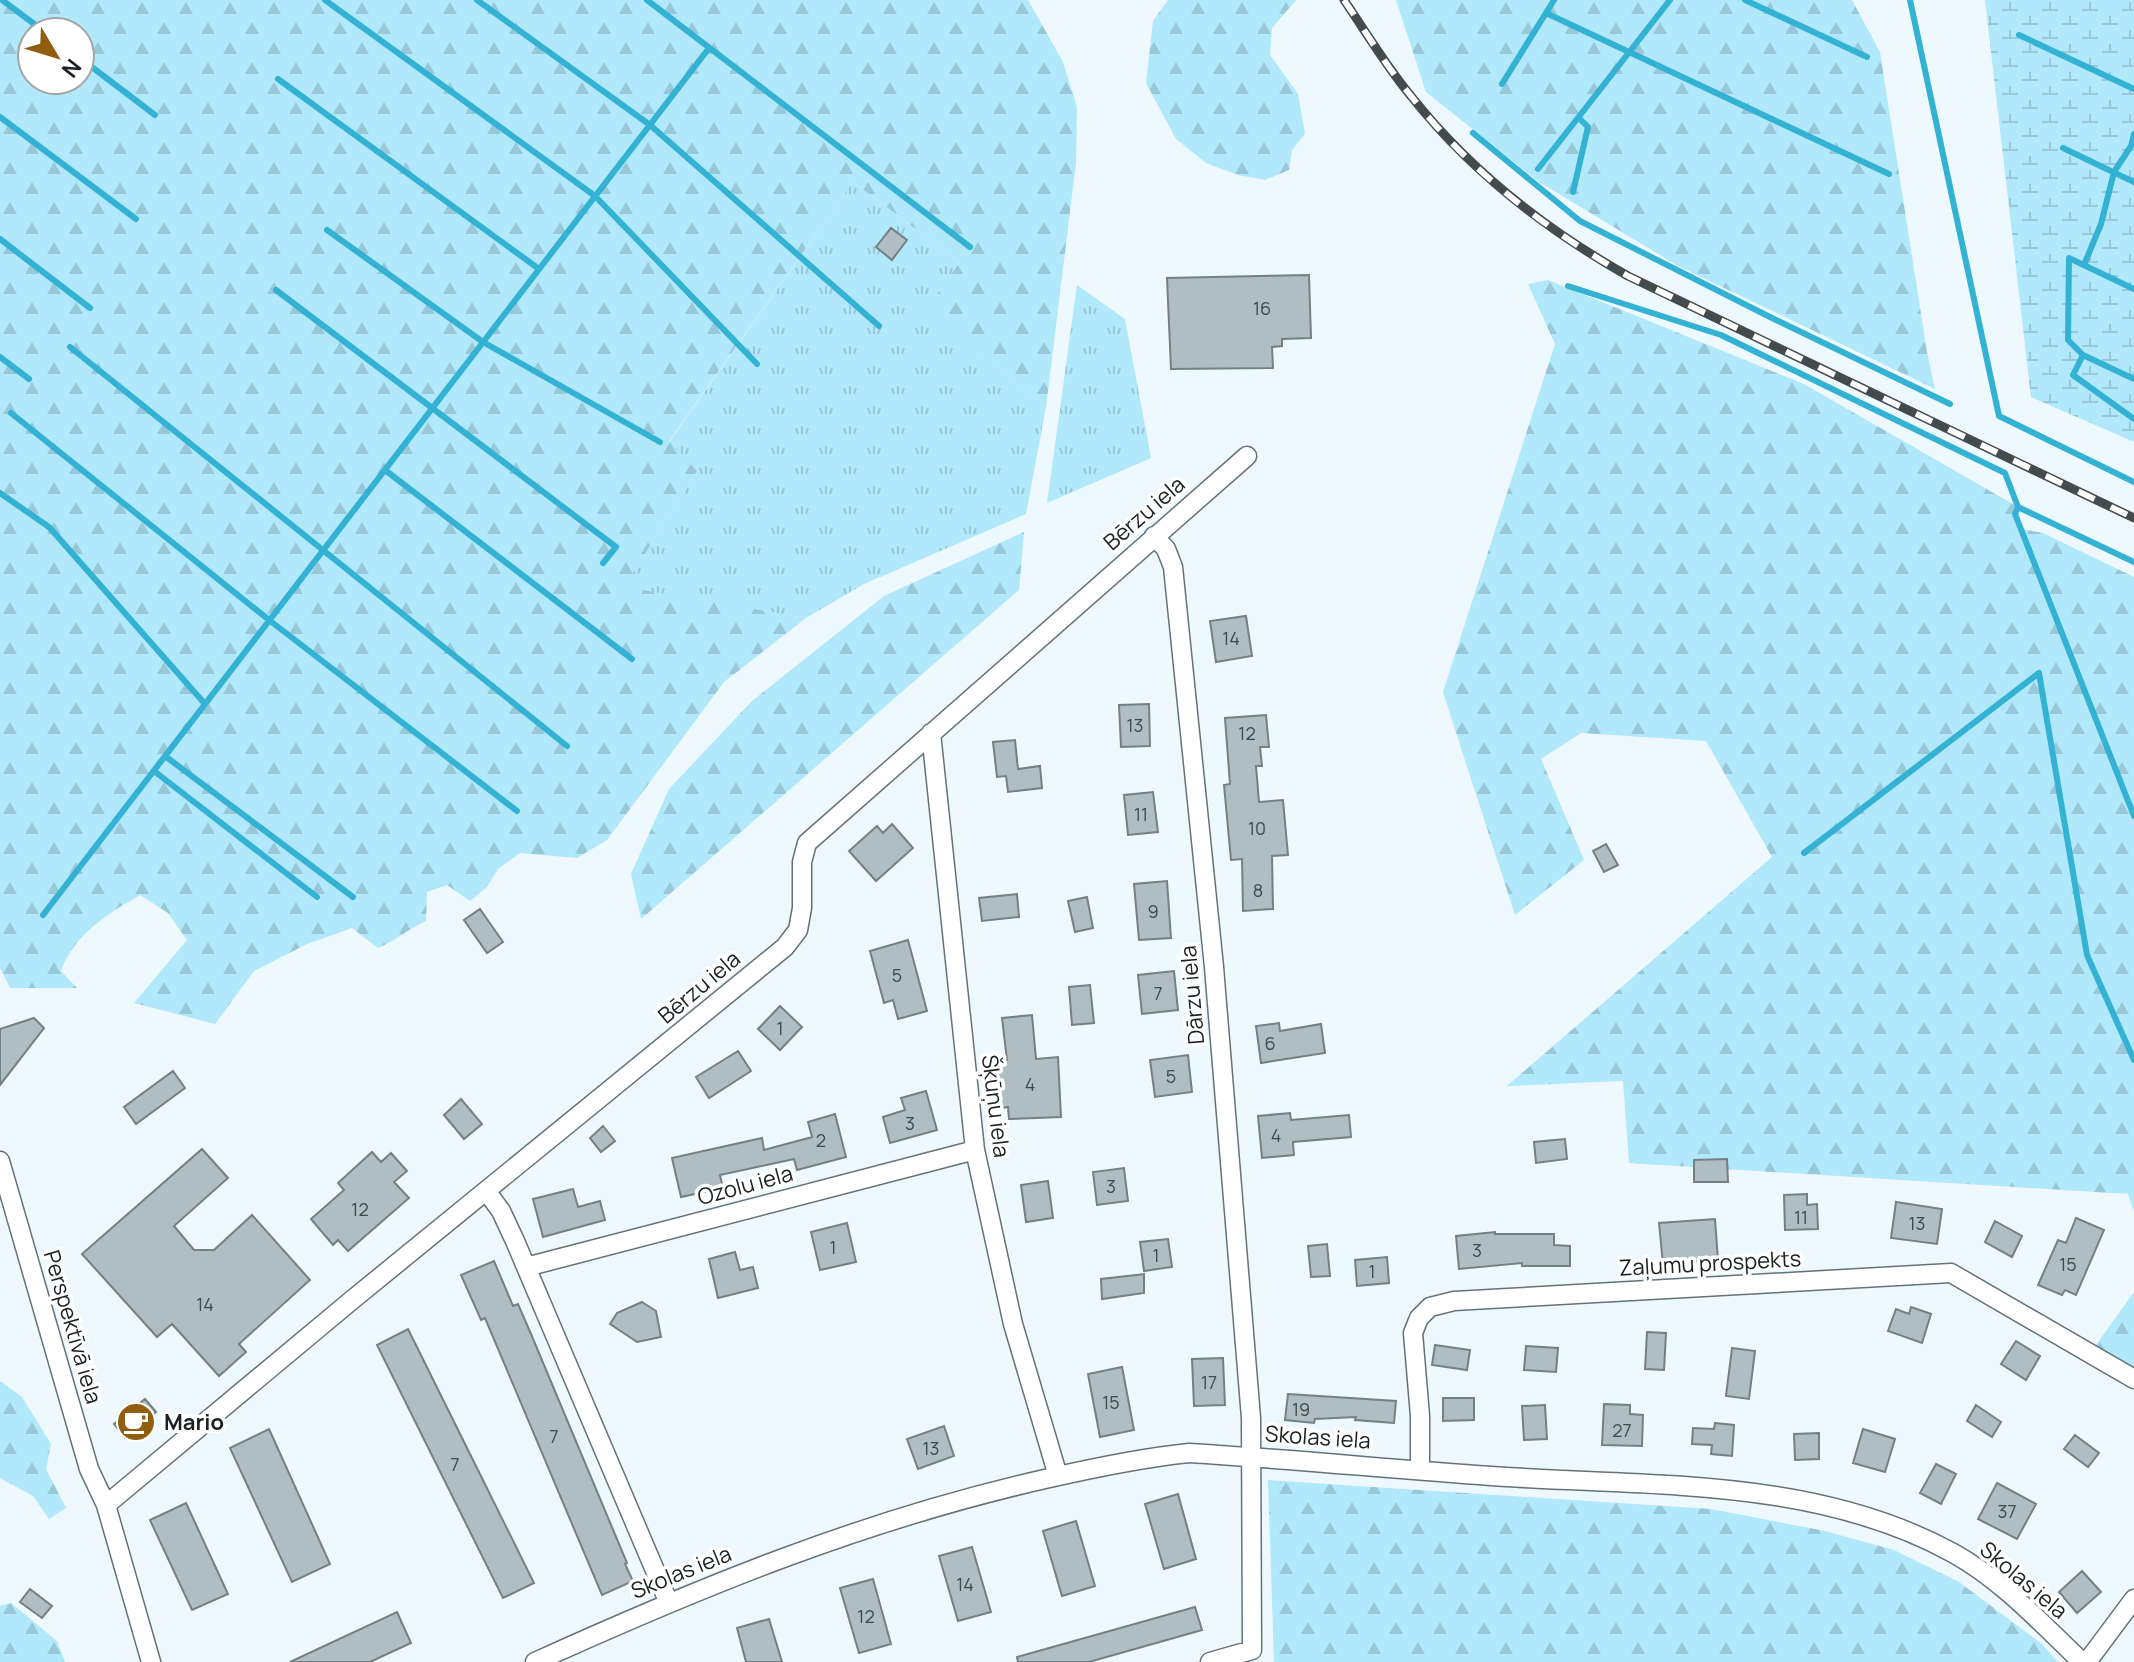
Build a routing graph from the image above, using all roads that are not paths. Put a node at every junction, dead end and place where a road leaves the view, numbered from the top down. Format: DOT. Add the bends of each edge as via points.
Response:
graph roads {
  1 [pos="1247,456"];
  2 [pos="1154,536"];
  3 [pos="931,733"];
  4 [pos="975,1150"];
  5 [pos="0,1161"];
  6 [pos="487,1192"];
  7 [pos="526,1267"];
  8 [pos="2134,1379"];
  9 [pos="1252,1457"];
  10 [pos="1420,1469"];
  11 [pos="1058,1476"];
  12 [pos="106,1505"];
  13 [pos="2134,1599"];
  14 [pos="668,1601"];
  15 [pos="151,1662"];
  16 [pos="535,1662"];
  17 [pos="1210,1662"];
  18 [pos="2084,1662"];
  1 -- 2 [label="street, Bērzu iela"];
  2 -- 3 [label="street, Bērzu iela"];
  2 -- 9 [label="street, Dārzu iela" via="1173,567 1214,967"];
  3 -- 4 [label="street, Šķūņu iela"];
  3 -- 6 [label="street, Bērzu iela" via="807,843 798,930 785,947"];
  4 -- 7 [label="street, Ozolu iela"];
  4 -- 11 [label="street, Šķūņu iela" via="1013,1324"];
  5 -- 12 [label="street, Perspektīvā iela" via="89,1469"];
  6 -- 7 [label="street"];
  6 -- 12 [label="street, Bērzu iela"];
  7 -- 14 [label="street"];
  8 -- 10 [label="street, Zaļumu prospekts" via="1951,1273 1454,1301 1430,1307 1413,1333"];
  9 -- 10 [label="street, Skolas iela"];
  9 -- 11 [label="street, Skolas iela" via="1189,1453"];
  9 -- 17 [label="street, Dārzu iela" via="1252,1650"];
  10 -- 18 [label="street, Skolas iela" via="1668,1483 1854,1512 1954,1554 2022,1604"];
  11 -- 14 [label="street, Skolas iela" via="878,1523"];
  12 -- 15 [label="street, Perspektīvā iela"];
  13 -- 18 [label="street"];
  14 -- 16 [label="street, Skolas iela"];
}
